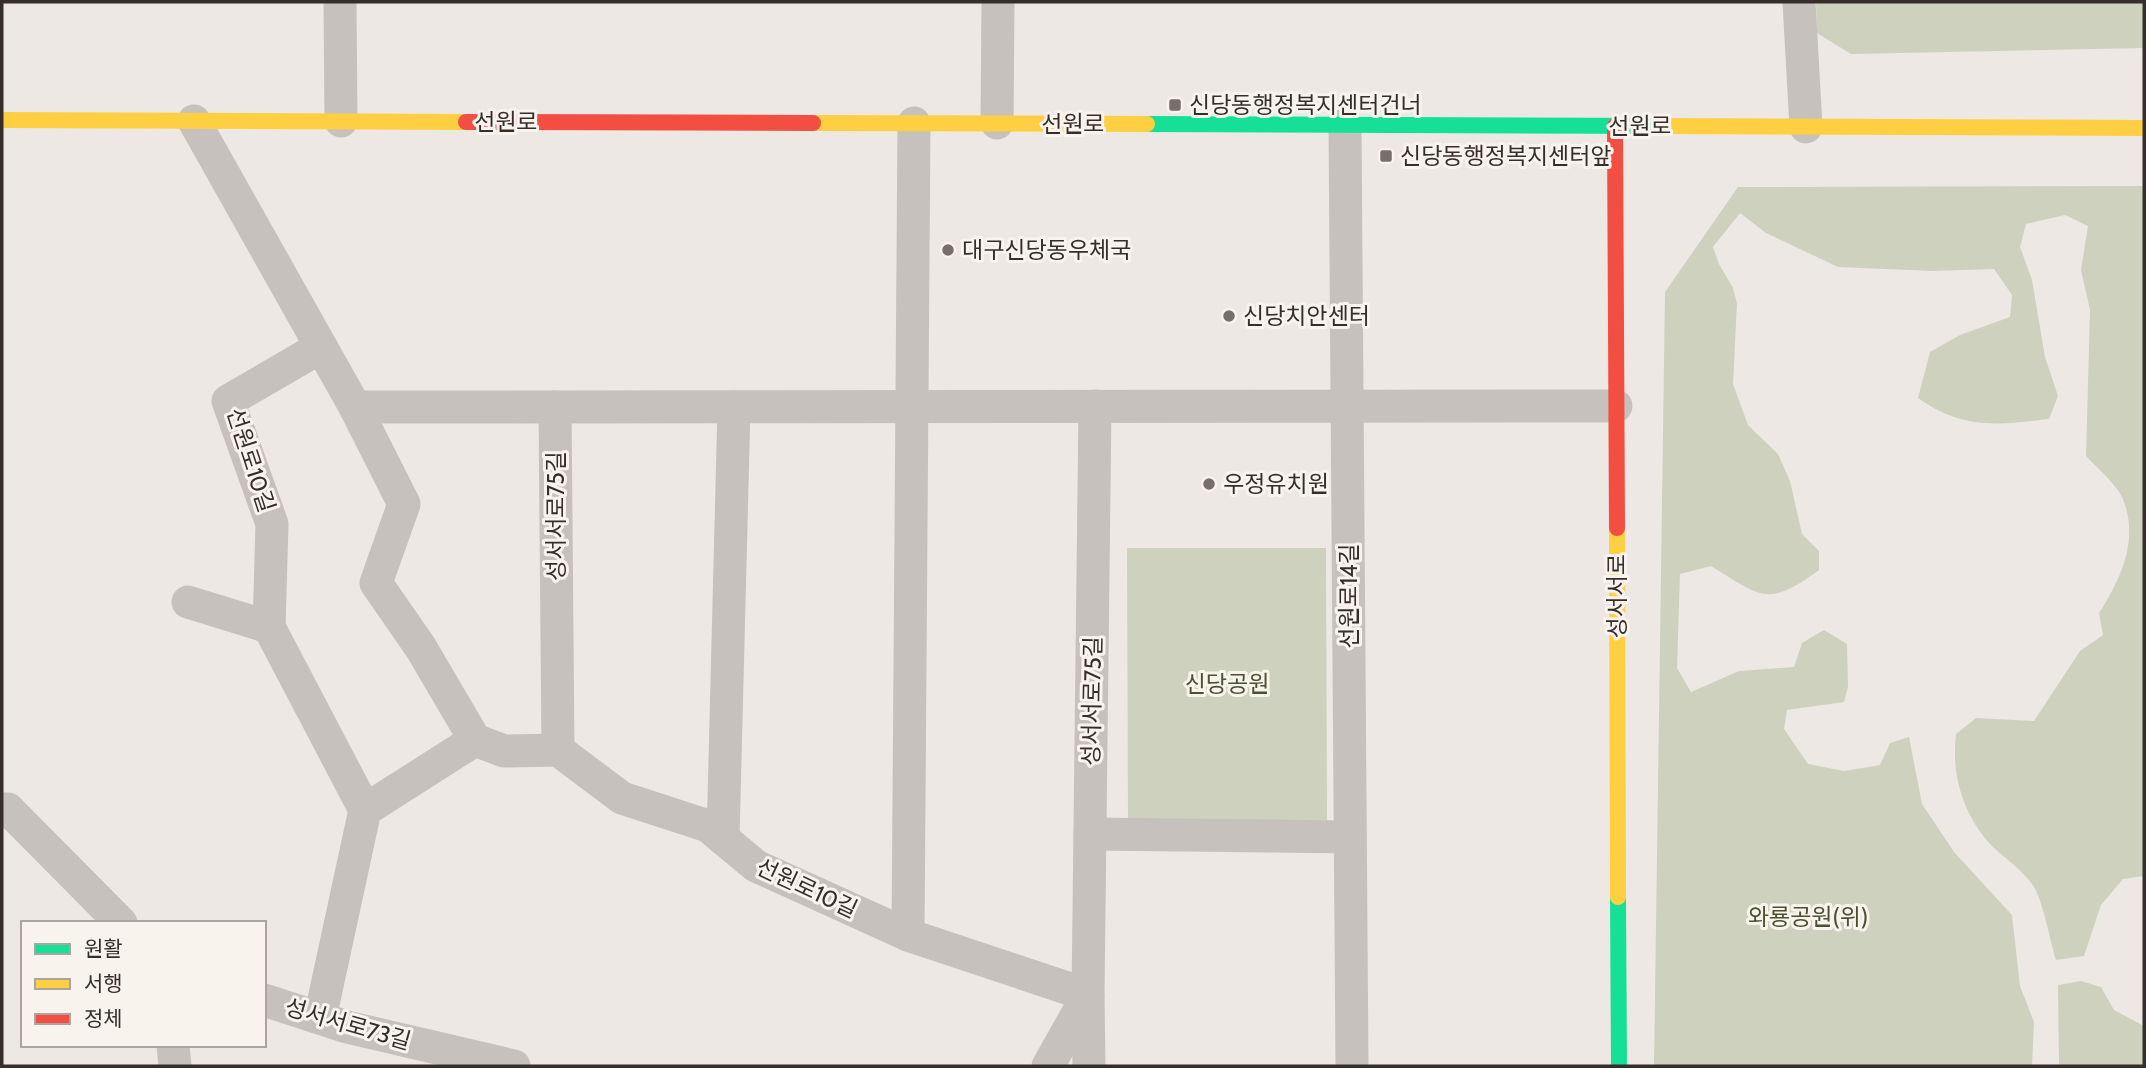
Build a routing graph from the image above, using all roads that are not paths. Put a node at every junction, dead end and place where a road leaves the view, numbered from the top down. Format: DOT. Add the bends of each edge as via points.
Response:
graph roads {
  1 [pos="340,2"];
  2 [pos="998,2"];
  3 [pos="1799,2"];
  4 [pos="2,120"];
  5 [pos="194,121"];
  6 [pos="341,121"];
  7 [pos="914,123"];
  8 [pos="997,123"];
  9 [pos="1345,125"];
  10 [pos="1615,126"];
  11 [pos="1806,127"];
  12 [pos="2144,128"];
  13 [pos="320,347"];
  14 [pos="1347,405"];
  15 [pos="1616,405"];
  16 [pos="1095,406"];
  17 [pos="355,407"];
  18 [pos="555,407"];
  19 [pos="734,407"];
  20 [pos="912,407"];
  21 [pos="188,602"];
  22 [pos="269,626"];
  23 [pos="475,740"];
  24 [pos="558,750"];
  25 [pos="2,809"];
  26 [pos="365,810"];
  27 [pos="1090,834"];
  28 [pos="1350,837"];
  29 [pos="723,839"];
  30 [pos="119,921"];
  31 [pos="908,935"];
  32 [pos="1088,995"];
  33 [pos="266,1001"];
  34 [pos="320,1018"];
  35 [pos="173,1047"];
  36 [pos="175,1066"];
  37 [pos="514,1066"];
  38 [pos="1048,1066"];
  39 [pos="1089,1066"];
  40 [pos="1352,1066"];
  41 [pos="1619,1066"];
  1 -- 6 [label="street"];
  2 -- 8 [label="street"];
  3 -- 11 [label="street"];
  4 -- 5 [label="main road, 선원로"];
  5 -- 6 [label="main road, 선원로"];
  5 -- 13 [label="street"];
  6 -- 7 [label="main road, 선원로"];
  7 -- 8 [label="main road, 선원로"];
  7 -- 20 [label="street"];
  8 -- 9 [label="main road, 선원로"];
  9 -- 10 [label="main road, 선원로"];
  9 -- 14 [label="street, 선원로14길"];
  10 -- 11 [label="main road, 선원로"];
  10 -- 15 [label="main road, 성서서로"];
  11 -- 12 [label="main road, 선원로"];
  13 -- 17 [label="street"];
  13 -- 22 [label="street, 선원로10길" via="228,401 272,524"];
  14 -- 15 [label="street"];
  14 -- 16 [label="street"];
  14 -- 28 [label="street, 선원로14길"];
  15 -- 41 [label="main road, 성서서로"];
  16 -- 20 [label="street"];
  16 -- 27 [label="street, 성서서로75길"];
  17 -- 18 [label="street"];
  17 -- 23 [label="street" via="404,504 376,583"];
  18 -- 19 [label="street"];
  18 -- 24 [label="street, 성서서로75길"];
  19 -- 20 [label="street"];
  19 -- 29 [label="street"];
  20 -- 31 [label="street"];
  21 -- 22 [label="street"];
  22 -- 26 [label="street, 선원로10길"];
  23 -- 24 [label="street" via="504,751"];
  23 -- 26 [label="street"];
  24 -- 29 [label="street, 선원로10길" via="622,798 708,826"];
  25 -- 30 [label="street" via="8,809"];
  26 -- 34 [label="street"];
  27 -- 28 [label="street"];
  27 -- 32 [label="street, 성서서로75길"];
  28 -- 40 [label="street, 선원로14길"];
  29 -- 31 [label="street, 선원로10길" via="755,866"];
  31 -- 32 [label="street, 선원로10길"];
  32 -- 38 [label="street"];
  32 -- 39 [label="street"];
  33 -- 34 [label="street, 성서서로73길"];
  34 -- 37 [label="street, 성서서로73길"];
  35 -- 36 [label="street"];
}
